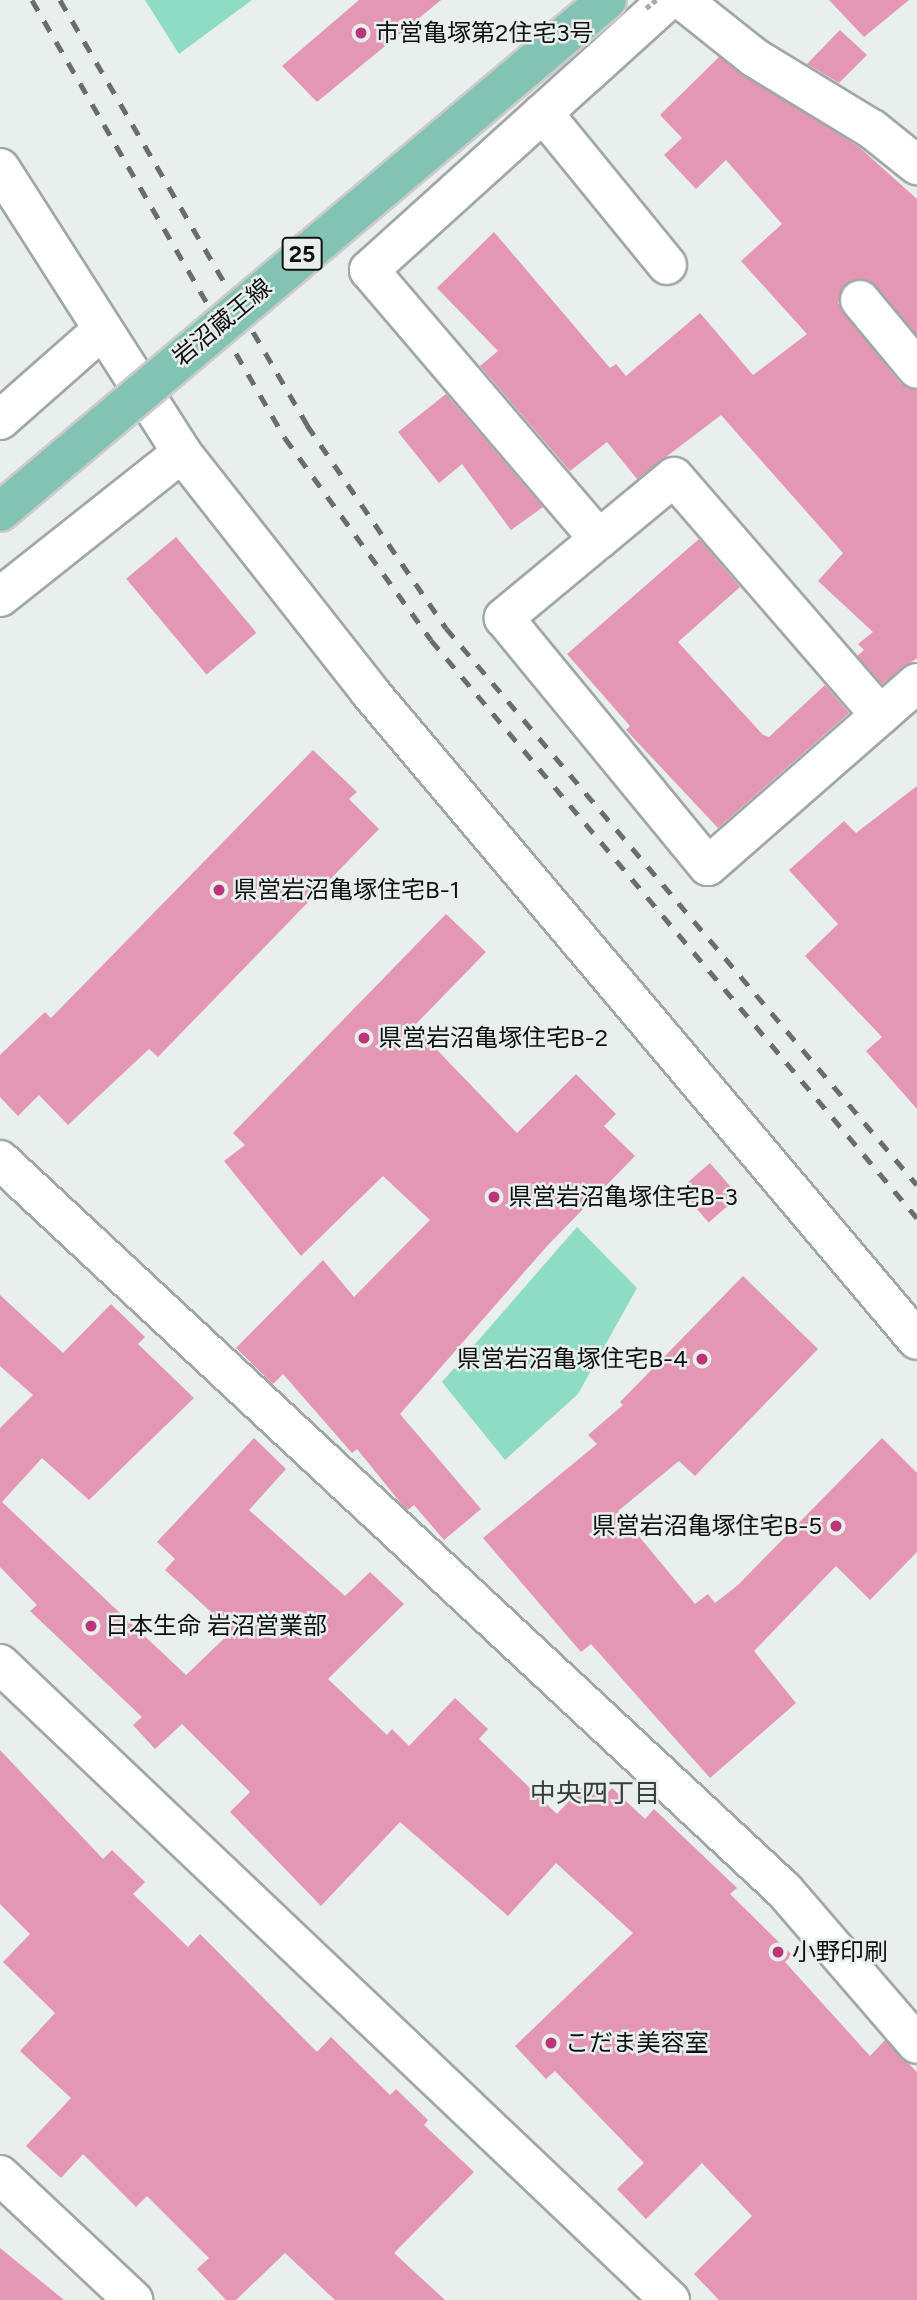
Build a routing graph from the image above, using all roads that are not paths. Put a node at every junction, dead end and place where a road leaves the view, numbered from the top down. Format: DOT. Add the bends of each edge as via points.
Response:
graph roads {
  1 [pos="607,0"];
  2 [pos="668,0"];
  3 [pos="682,0"];
  4 [pos="543,113"];
  5 [pos="917,165"];
  6 [pos="0,168"];
  7 [pos="667,265"];
  8 [pos="860,300"];
  9 [pos="102,331"];
  10 [pos="917,369"];
  11 [pos="0,419"];
  12 [pos="182,453"];
  13 [pos="0,512"];
  14 [pos="599,539"];
  15 [pos="0,597"];
  16 [pos="903,703"];
  17 [pos="0,1160"];
  18 [pos="917,1340"];
  19 [pos="0,1664"];
  20 [pos="917,2044"];
  21 [pos="0,2175"];
  22 [pos="133,2300"];
  23 [pos="670,2300"];
  1 -- 13 [label="main road, 岩沼蔵王線 / 25, bridge"];
  2 -- 4 [label="street"];
  3 -- 5 [label="street" via="755,58 872,130"];
  4 -- 7 [label="street"];
  4 -- 14 [label="street" via="369,270"];
  6 -- 9 [label="street"];
  8 -- 10 [label="street"];
  9 -- 11 [label="street"];
  9 -- 12 [label="street"];
  12 -- 15 [label="street"];
  12 -- 18 [label="street" via="369,691"];
  14 -- 16 [label="street" via="674,477"];
  14 -- 16 [label="street" via="504,618 708,866"];
  17 -- 20 [label="street" via="785,1890"];
  19 -- 23 [label="street"];
  21 -- 22 [label="street"];
}
